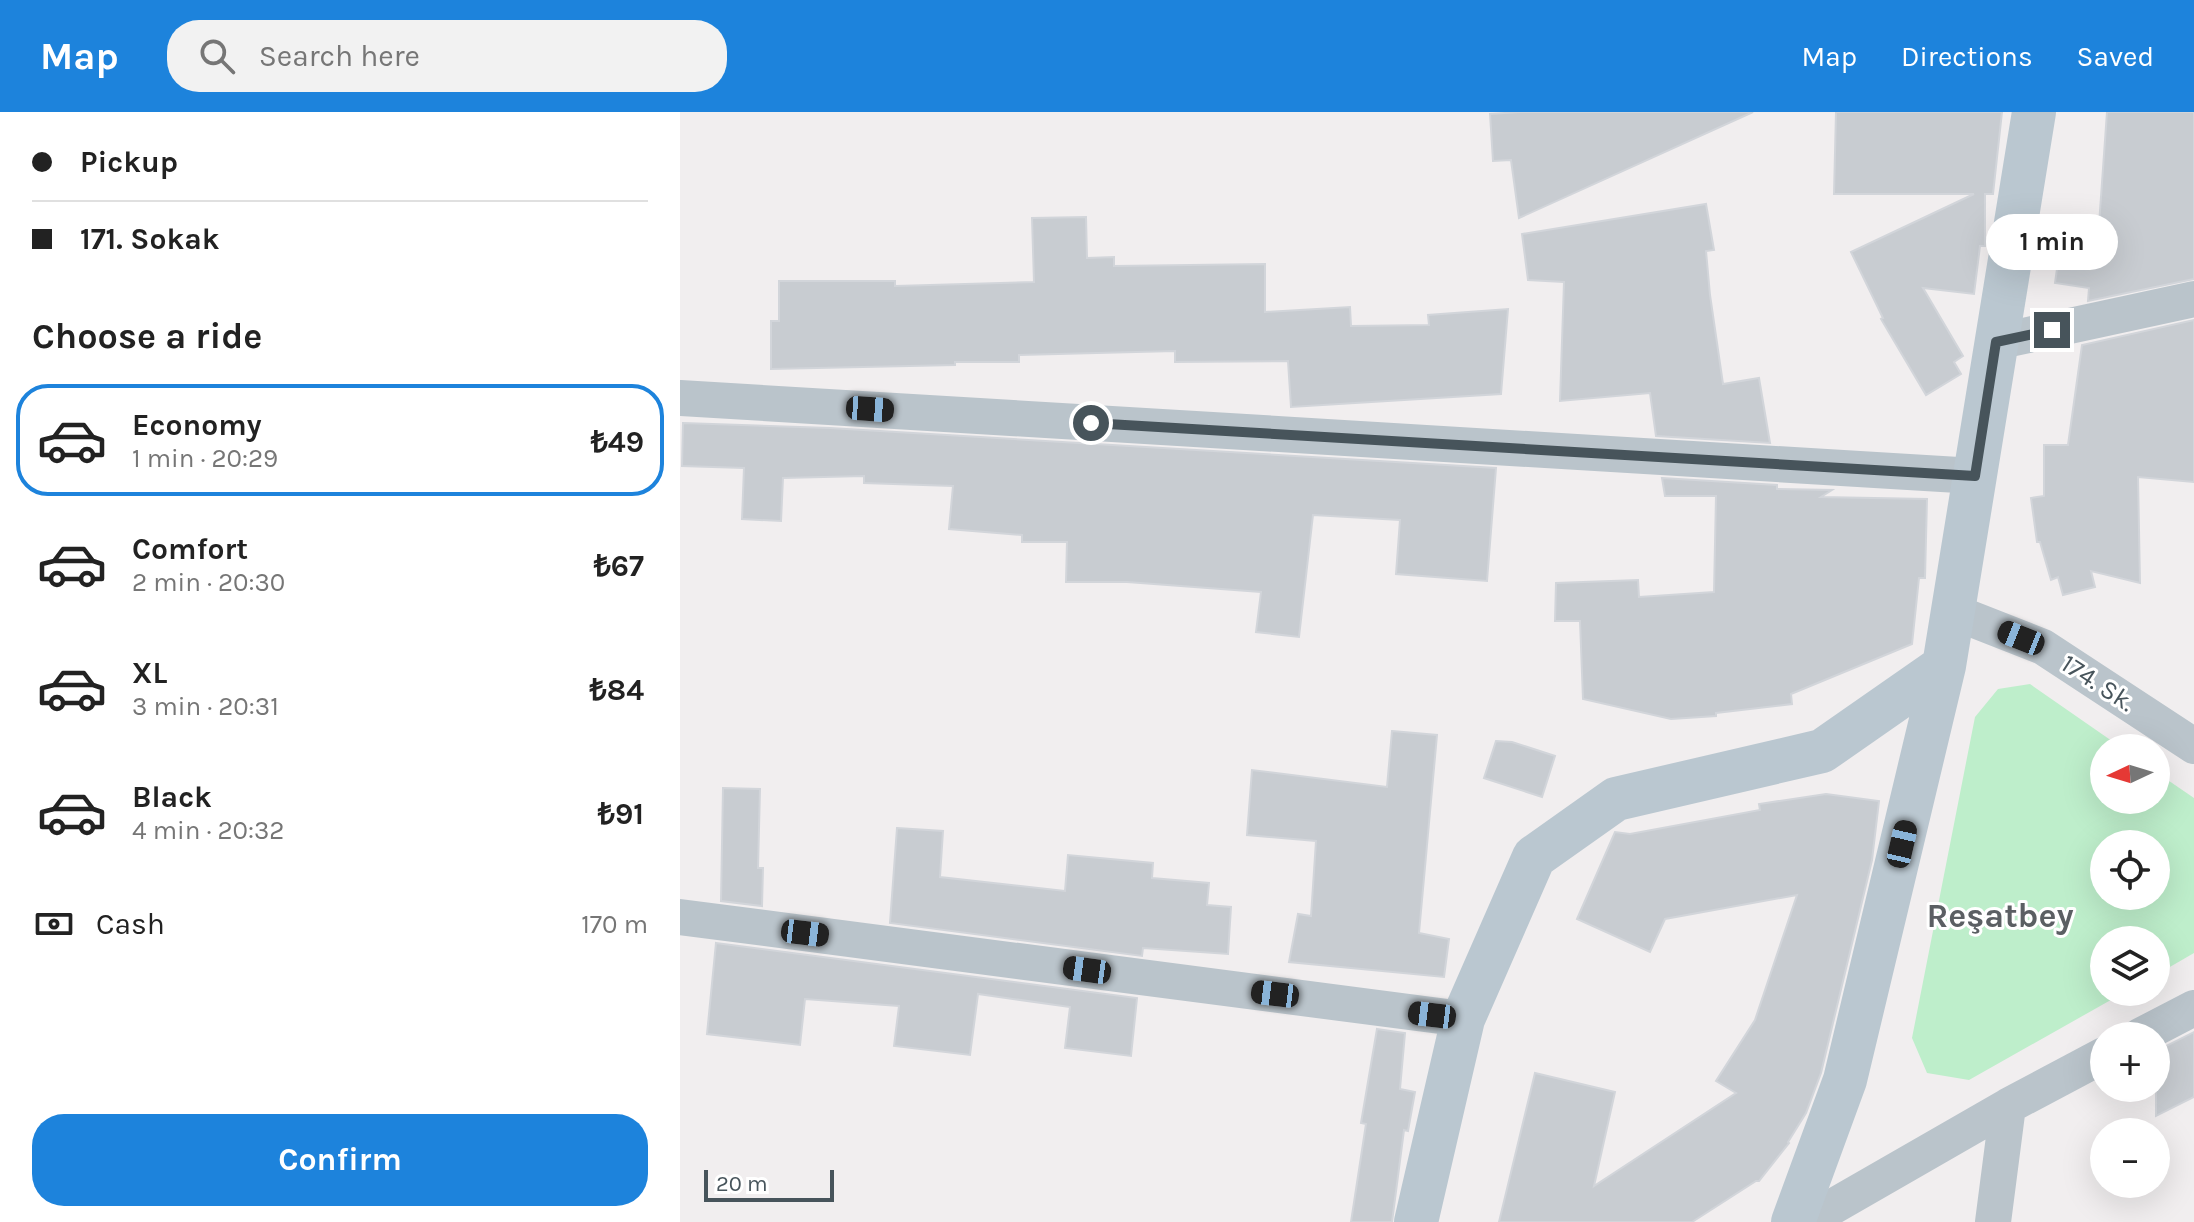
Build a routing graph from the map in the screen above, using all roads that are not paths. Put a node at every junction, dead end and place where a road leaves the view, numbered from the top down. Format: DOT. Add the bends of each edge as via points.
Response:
graph roads {
  1 [pos="2034,112"];
  2 [pos="2194,299"];
  3 [pos="1996,342"];
  4 [pos="680,398"];
  5 [pos="1975,476"];
  6 [pos="1954,612"];
  7 [pos="1944,666"];
  8 [pos="2194,746"];
  9 [pos="680,917"];
  10 [pos="2194,1008"];
  11 [pos="1463,1019"];
  12 [pos="2167,1022"];
  13 [pos="2090,1062"];
  14 [pos="2008,1106"];
  15 [pos="1416,1222"];
  16 [pos="1793,1222"];
  17 [pos="1806,1222"];
  18 [pos="1993,1222"];
  1 -- 3 [label="main road"];
  2 -- 3 [label="street"];
  3 -- 5 [label="main road"];
  4 -- 5 [label="street"];
  5 -- 6 [label="main road"];
  6 -- 7 [label="main road"];
  6 -- 8 [label="street, 174. Sk." via="2043,647"];
  7 -- 11 [label="main road" via="1822,751 1616,799 1534,857"];
  7 -- 16 [label="main road" via="1845,1080"];
  9 -- 11 [label="street"];
  10 -- 12 [label="street"];
  11 -- 15 [label="main road"];
  13 -- 14 [label="street"];
  14 -- 17 [label="street"];
  14 -- 18 [label="street"];
}
